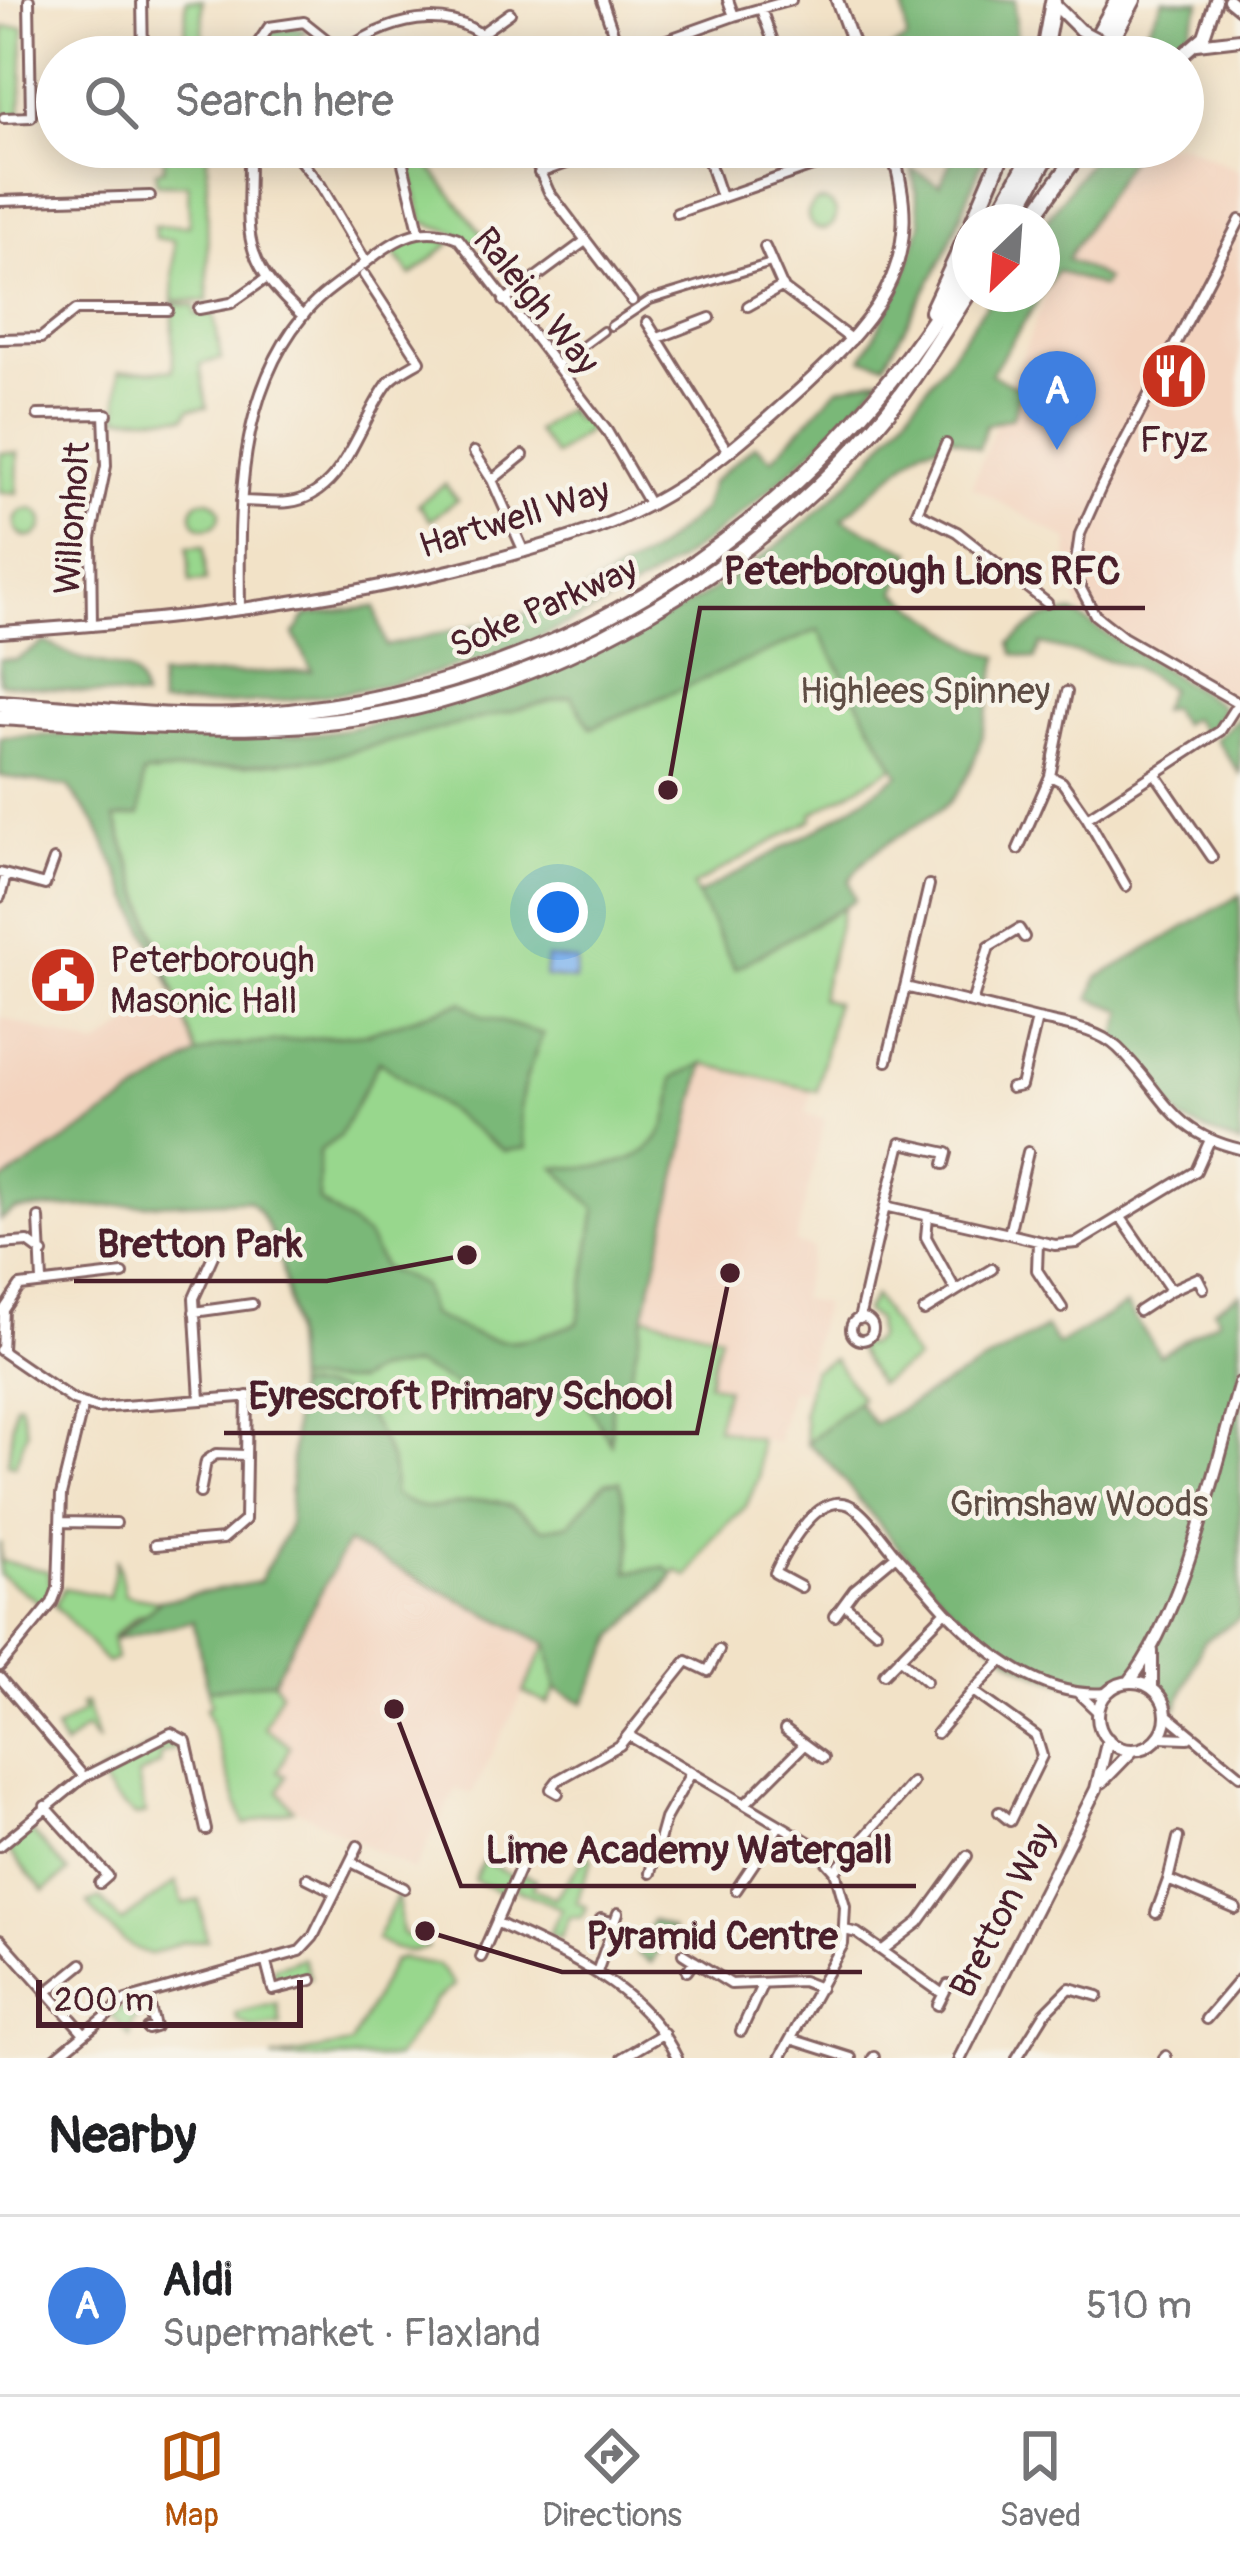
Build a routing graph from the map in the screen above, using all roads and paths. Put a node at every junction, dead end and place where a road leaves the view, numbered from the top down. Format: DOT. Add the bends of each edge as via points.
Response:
graph roads {
  1 [pos="29,0"];
  2 [pos="142,0"];
  3 [pos="602,0"];
  4 [pos="728,0"];
  5 [pos="791,0"];
  6 [pos="838,0"];
  7 [pos="1118,0"];
  8 [pos="1133,0"];
  9 [pos="1216,0"];
  10 [pos="1229,0"];
  11 [pos="1052,1"];
  12 [pos="761,9"];
  13 [pos="1240,10"];
  14 [pos="510,13"];
  15 [pos="734,16"];
  16 [pos="482,33"];
  17 [pos="143,36"];
  18 [pos="263,36"];
  19 [pos="322,36"];
  20 [pos="370,36"];
  21 [pos="484,36"];
  22 [pos="613,36"];
  23 [pos="678,36"];
  24 [pos="771,36"];
  25 [pos="851,36"];
  26 [pos="1046,36"];
  27 [pos="1093,36"];
  28 [pos="1098,36"];
  29 [pos="1113,36"];
  30 [pos="1202,36"];
  31 [pos="1240,38"];
  32 [pos="1204,43"];
  33 [pos="4,118"];
  34 [pos="249,168"];
  35 [pos="306,168"];
  36 [pos="404,168"];
  37 [pos="537,168"];
  38 [pos="553,168"];
  39 [pos="711,168"];
  40 [pos="806,168"];
  41 [pos="896,168"];
  42 [pos="996,168"];
  43 [pos="1024,168"];
  44 [pos="1040,168"];
  45 [pos="1068,168"];
  46 [pos="539,173"];
  47 [pos="150,196"];
  48 [pos="721,197"];
  49 [pos="0,201"];
  50 [pos="980,204"];
  51 [pos="1004,204"];
  52 [pos="1020,204"];
  53 [pos="1042,204"];
  54 [pos="677,213"];
  55 [pos="1240,220"];
  56 [pos="419,230"];
  57 [pos="584,242"];
  58 [pos="765,247"];
  59 [pos="366,262"];
  60 [pos="771,263"];
  61 [pos="952,265"];
  62 [pos="364,275"];
  63 [pos="264,280"];
  64 [pos="785,285"];
  65 [pos="952,290"];
  66 [pos="504,301"];
  67 [pos="635,304"];
  68 [pos="748,306"];
  69 [pos="200,309"];
  70 [pos="168,310"];
  71 [pos="962,312"];
  72 [pos="303,316"];
  73 [pos="710,318"];
  74 [pos="646,322"];
  75 [pos="658,338"];
  76 [pos="0,339"];
  77 [pos="853,341"];
  78 [pos="905,364"];
  79 [pos="557,365"];
  80 [pos="38,415"];
  81 [pos="946,444"];
  82 [pos="727,450"];
  83 [pos="930,451"];
  84 [pos="474,452"];
  85 [pos="523,455"];
  86 [pos="941,456"];
  87 [pos="492,480"];
  88 [pos="241,501"];
  89 [pos="650,505"];
  90 [pos="524,552"];
  91 [pos="1048,602"];
  92 [pos="240,612"];
  93 [pos="92,626"];
  94 [pos="0,632"];
  95 [pos="1067,692"];
  96 [pos="0,699"];
  97 [pos="1239,704"];
  98 [pos="0,722"];
  99 [pos="1156,775"];
  100 [pos="1051,776"];
  101 [pos="1087,818"];
  102 [pos="1018,849"];
  103 [pos="1213,856"];
  104 [pos="54,860"];
  105 [pos="3,874"];
  106 [pos="1126,886"];
  107 [pos="924,891"];
  108 [pos="0,897"];
  109 [pos="1024,937"];
  110 [pos="904,988"];
  111 [pos="972,1003"];
  112 [pos="1037,1019"];
  113 [pos="885,1053"];
  114 [pos="1011,1088"];
  115 [pos="1209,1142"];
  116 [pos="1240,1149"];
  117 [pos="1028,1152"];
  118 [pos="944,1164"];
  119 [pos="885,1206"];
  120 [pos="928,1216"];
  121 [pos="40,1218"];
  122 [pos="1122,1219"];
  123 [pos="1009,1234"];
  124 [pos="1038,1242"];
  125 [pos="0,1244"];
  126 [pos="216,1250"];
  127 [pos="43,1253"];
  128 [pos="992,1269"];
  129 [pos="123,1274"];
  130 [pos="42,1281"];
  131 [pos="1203,1288"];
  132 [pos="1171,1290"];
  133 [pos="956,1291"];
  134 [pos="252,1304"];
  135 [pos="1062,1308"];
  136 [pos="924,1311"];
  137 [pos="1139,1311"];
  138 [pos="194,1312"];
  139 [pos="859,1319"];
  140 [pos="1,1350"];
  141 [pos="1240,1383"];
  142 [pos="267,1395"];
  143 [pos="247,1396"];
  144 [pos="200,1400"];
  145 [pos="83,1404"];
  146 [pos="1225,1432"];
  147 [pos="1240,1437"];
  148 [pos="246,1455"];
  149 [pos="200,1492"];
  150 [pos="61,1522"];
  151 [pos="116,1523"];
  152 [pos="155,1545"];
  153 [pos="896,1555"];
  154 [pos="801,1587"];
  155 [pos="845,1605"];
  156 [pos="946,1611"];
  157 [pos="836,1616"];
  158 [pos="876,1631"];
  159 [pos="1153,1648"];
  160 [pos="719,1650"];
  161 [pos="898,1658"];
  162 [pos="1001,1662"];
  163 [pos="0,1666"];
  164 [pos="884,1674"];
  165 [pos="0,1678"];
  166 [pos="926,1681"];
  167 [pos="1129,1682"];
  168 [pos="1152,1688"];
  169 [pos="973,1691"];
  170 [pos="1077,1693"];
  171 [pos="1107,1693"];
  172 [pos="1098,1712"];
  173 [pos="1166,1714"];
  174 [pos="785,1730"];
  175 [pos="937,1733"];
  176 [pos="628,1735"];
  177 [pos="1159,1737"];
  178 [pos="1190,1738"];
  179 [pos="1108,1739"];
  180 [pos="804,1745"];
  181 [pos="1133,1750"];
  182 [pos="823,1758"];
  183 [pos="691,1773"];
  184 [pos="1240,1775"];
  185 [pos="84,1777"];
  186 [pos="912,1783"];
  187 [pos="1096,1789"];
  188 [pos="552,1792"];
  189 [pos="745,1804"];
  190 [pos="46,1806"];
  191 [pos="999,1812"];
  192 [pos="779,1826"];
  193 [pos="206,1830"];
  194 [pos="1178,1838"];
  195 [pos="0,1846"];
  196 [pos="358,1846"];
  197 [pos="967,1856"];
  198 [pos="523,1861"];
  199 [pos="351,1862"];
  200 [pos="506,1866"];
  201 [pos="650,1866"];
  202 [pos="518,1871"];
  203 [pos="835,1871"];
  204 [pos="307,1878"];
  205 [pos="1168,1880"];
  206 [pos="100,1883"];
  207 [pos="404,1888"];
  208 [pos="736,1890"];
  209 [pos="335,1892"];
  210 [pos="1239,1908"];
  211 [pos="1156,1913"];
  212 [pos="601,1918"];
  213 [pos="498,1923"];
  214 [pos="845,1930"];
  215 [pos="0,1939"];
  216 [pos="883,1950"];
  217 [pos="683,1954"];
  218 [pos="481,1957"];
  219 [pos="694,1961"];
  220 [pos="266,1963"];
  221 [pos="82,1964"];
  222 [pos="687,1971"];
  223 [pos="597,1972"];
  224 [pos="1066,1977"];
  225 [pos="1240,1979"];
  226 [pos="312,1980"];
  227 [pos="763,1983"];
  228 [pos="820,1988"];
  229 [pos="1070,1988"];
  230 [pos="273,1990"];
  231 [pos="46,1993"];
  232 [pos="147,1994"];
  233 [pos="1098,1996"];
  234 [pos="276,2001"];
  235 [pos="938,2005"];
  236 [pos="1208,2014"];
  237 [pos="148,2029"];
  238 [pos="741,2031"];
  239 [pos="83,2032"];
  240 [pos="664,2033"];
  241 [pos="791,2039"];
  242 [pos="55,2058"];
  243 [pos="622,2058"];
  244 [pos="677,2058"];
  245 [pos="780,2058"];
  246 [pos="851,2058"];
  247 [pos="960,2058"];
  248 [pos="1017,2058"];
  1 -- 33 [label="street" via="31,118"];
  2 -- 17 [label="street"];
  3 -- 22 [label="street"];
  4 -- 15 [label="street"];
  5 -- 12 [label="street"];
  6 -- 25 [label="street"];
  7 -- 28 [label="highway"];
  8 -- 29 [label="highway"];
  9 -- 30 [label="street"];
  10 -- 13 [label="street"];
  11 -- 26 [label="highway"];
  11 -- 27 [label="street, bridge"];
  12 -- 15 [label="street"];
  12 -- 24 [label="street"];
  14 -- 16 [label="street"];
  15 -- 23 [label="street"];
  16 -- 20 [label="street" via="453,14 414,14"];
  16 -- 21 [label="street"];
  18 -- 19 [label="street" via="269,27 304,22"];
  31 -- 32 [label="street"];
  34 -- 63 [label="street" via="250,246"];
  35 -- 59 [label="street"];
  36 -- 56 [label="street"];
  37 -- 46 [label="street"];
  38 -- 46 [label="street"];
  39 -- 48 [label="street"];
  40 -- 48 [label="street"];
  41 -- 77 [label="street, Hartwell Way" via="902,250 880,306"];
  42 -- 50 [label="highway"];
  43 -- 51 [label="highway"];
  44 -- 52 [label="highway"];
  45 -- 53 [label="highway"];
  46 -- 57 [label="street"];
  47 -- 49 [label="street"];
  48 -- 54 [label="street"];
  55 -- 97 [label="street" via="1080,534 1077,581 1095,615 1123,638"];
  56 -- 59 [label="street, Raleigh Way"];
  56 -- 66 [label="street, Raleigh Way" via="458,238"];
  57 -- 66 [label="street"];
  57 -- 67 [label="street"];
  58 -- 60 [label="street"];
  59 -- 72 [label="street, Raleigh Way"];
  60 -- 64 [label="street"];
  60 -- 67 [label="street"];
  61 -- 78 [label="highway"];
  62 -- 88 [label="street" via="421,361 393,378 337,475 312,496"];
  63 -- 69 [label="street" via="231,303"];
  63 -- 72 [label="street"];
  64 -- 68 [label="street"];
  64 -- 77 [label="street"];
  65 -- 78 [label="highway, Soke Parkway"];
  66 -- 79 [label="street, Raleigh Way"];
  67 -- 74 [label="street"];
  67 -- 79 [label="street"];
  70 -- 76 [label="street" via="76,310 41,338"];
  71 -- 98 [label="highway, Soke Parkway" via="899,397 756,539 659,609 559,658 451,695 324,722"];
  72 -- 88 [label="street, Raleigh Way" via="259,400"];
  73 -- 75 [label="street"];
  74 -- 75 [label="street"];
  75 -- 82 [label="street"];
  77 -- 82 [label="street, Hartwell Way"];
  78 -- 96 [label="highway, Soke Parkway" via="852,428 743,530 644,598 544,647 443,683 319,709 188,715"];
  79 -- 89 [label="street, Raleigh Way"];
  80 -- 93 [label="street, Willonholt" via="106,414"];
  81 -- 86 [label="street"];
  82 -- 89 [label="street, Hartwell Way"];
  83 -- 86 [label="street"];
  84 -- 87 [label="street"];
  85 -- 87 [label="street"];
  86 -- 91 [label="street" via="919,515 957,532"];
  87 -- 90 [label="street"];
  88 -- 92 [label="street, Raleigh Way"];
  89 -- 90 [label="street, Hartwell Way"];
  90 -- 92 [label="street, Hartwell Way"];
  92 -- 93 [label="street, Hartwell Way"];
  93 -- 94 [label="street, Hartwell Way"];
  95 -- 100 [label="street"];
  97 -- 99 [label="street" via="1220,731"];
  99 -- 101 [label="street"];
  99 -- 103 [label="street"];
  100 -- 101 [label="street"];
  100 -- 102 [label="street"];
  101 -- 106 [label="street"];
  104 -- 105 [label="street" via="45,885"];
  105 -- 108 [label="street"];
  107 -- 110 [label="street"];
  109 -- 111 [label="street" via="1019,929 989,947"];
  110 -- 111 [label="street"];
  110 -- 113 [label="street"];
  111 -- 112 [label="street"];
  112 -- 114 [label="street" via="1021,1086"];
  112 -- 115 [label="street" via="1118,1048 1180,1124"];
  115 -- 116 [label="street"];
  115 -- 122 [label="street" via="1196,1171"];
  117 -- 123 [label="street"];
  118 -- 119 [label="street" via="946,1153 901,1143"];
  119 -- 120 [label="street"];
  119 -- 139 [label="street"];
  120 -- 123 [label="street"];
  120 -- 133 [label="street" via="926,1238"];
  121 -- 127 [label="street"];
  122 -- 124 [label="street" via="1077,1243"];
  122 -- 132 [label="street"];
  123 -- 124 [label="street"];
  124 -- 135 [label="street" via="1037,1270"];
  125 -- 127 [label="street" via="28,1243"];
  126 -- 138 [label="street" via="195,1288"];
  127 -- 130 [label="street"];
  128 -- 133 [label="street"];
  129 -- 130 [label="street"];
  130 -- 140 [label="street" via="10,1297"];
  131 -- 132 [label="street" via="1202,1275"];
  132 -- 137 [label="street"];
  133 -- 136 [label="street"];
  134 -- 138 [label="street"];
  138 -- 144 [label="street"];
  140 -- 145 [label="street"];
  141 -- 146 [label="street"];
  142 -- 143 [label="street"];
  143 -- 144 [label="street"];
  143 -- 148 [label="street"];
  144 -- 145 [label="street"];
  145 -- 150 [label="street"];
  146 -- 147 [label="street"];
  146 -- 159 [label="street"];
  148 -- 149 [label="street" via="206,1461"];
  148 -- 152 [label="street" via="245,1520 234,1534"];
  150 -- 151 [label="street"];
  150 -- 163 [label="street" via="52,1604"];
  153 -- 154 [label="street" via="855,1508 824,1506 775,1573"];
  153 -- 155 [label="street"];
  153 -- 156 [label="street"];
  155 -- 157 [label="street"];
  155 -- 158 [label="street"];
  156 -- 161 [label="street"];
  156 -- 162 [label="street"];
  159 -- 167 [label="street"];
  159 -- 168 [label="street"];
  160 -- 176 [label="street" via="708,1671 687,1661"];
  161 -- 164 [label="street"];
  161 -- 166 [label="street"];
  162 -- 169 [label="street"];
  162 -- 170 [label="street"];
  165 -- 185 [label="street"];
  167 -- 168 [label="street"];
  167 -- 171 [label="street"];
  168 -- 173 [label="street"];
  169 -- 175 [label="street"];
  169 -- 191 [label="street" via="1041,1746 1014,1824"];
  170 -- 171 [label="street"];
  170 -- 172 [label="street"];
  171 -- 172 [label="street"];
  172 -- 179 [label="street"];
  173 -- 177 [label="street"];
  173 -- 178 [label="street"];
  174 -- 180 [label="street"];
  176 -- 183 [label="street"];
  176 -- 188 [label="street"];
  177 -- 178 [label="street"];
  177 -- 181 [label="street"];
  178 -- 184 [label="street"];
  179 -- 181 [label="street"];
  179 -- 187 [label="street, Bretton Way"];
  180 -- 182 [label="street"];
  180 -- 189 [label="street"];
  181 -- 187 [label="street, Bretton Way"];
  183 -- 189 [label="street"];
  183 -- 201 [label="street"];
  185 -- 190 [label="street"];
  185 -- 193 [label="street" via="156,1737 179,1736"];
  186 -- 203 [label="street" via="906,1802"];
  187 -- 247 [label="street, Bretton Way"];
  189 -- 192 [label="street"];
  190 -- 195 [label="street"];
  190 -- 206 [label="street" via="108,1876"];
  192 -- 203 [label="street"];
  192 -- 208 [label="street"];
  194 -- 205 [label="street"];
  196 -- 199 [label="street"];
  197 -- 216 [label="street" via="919,1922"];
  198 -- 202 [label="street"];
  199 -- 207 [label="street"];
  199 -- 209 [label="street"];
  200 -- 202 [label="street"];
  202 -- 213 [label="street"];
  203 -- 214 [label="street"];
  204 -- 209 [label="street"];
  205 -- 210 [label="street"];
  205 -- 211 [label="street"];
  209 -- 220 [label="street" via="308,1944"];
  212 -- 223 [label="street" via="616,1918"];
  213 -- 218 [label="street"];
  213 -- 223 [label="street"];
  214 -- 216 [label="street"];
  214 -- 228 [label="street"];
  215 -- 231 [label="street"];
  216 -- 235 [label="street" via="945,1990"];
  217 -- 219 [label="street"];
  219 -- 222 [label="street"];
  219 -- 227 [label="street" via="731,1984"];
  220 -- 230 [label="street"];
  220 -- 232 [label="street"];
  221 -- 231 [label="street"];
  223 -- 240 [label="street" via="640,2002"];
  224 -- 229 [label="street"];
  225 -- 236 [label="street"];
  226 -- 230 [label="street"];
  227 -- 228 [label="street"];
  227 -- 238 [label="street"];
  228 -- 241 [label="street"];
  229 -- 233 [label="street"];
  229 -- 248 [label="street"];
  230 -- 234 [label="street"];
  231 -- 239 [label="street"];
  232 -- 237 [label="street" via="154,2027"];
  232 -- 239 [label="street"];
  239 -- 242 [label="street"];
  240 -- 243 [label="street"];
  240 -- 244 [label="street"];
  241 -- 245 [label="street"];
  241 -- 246 [label="street"];
}
